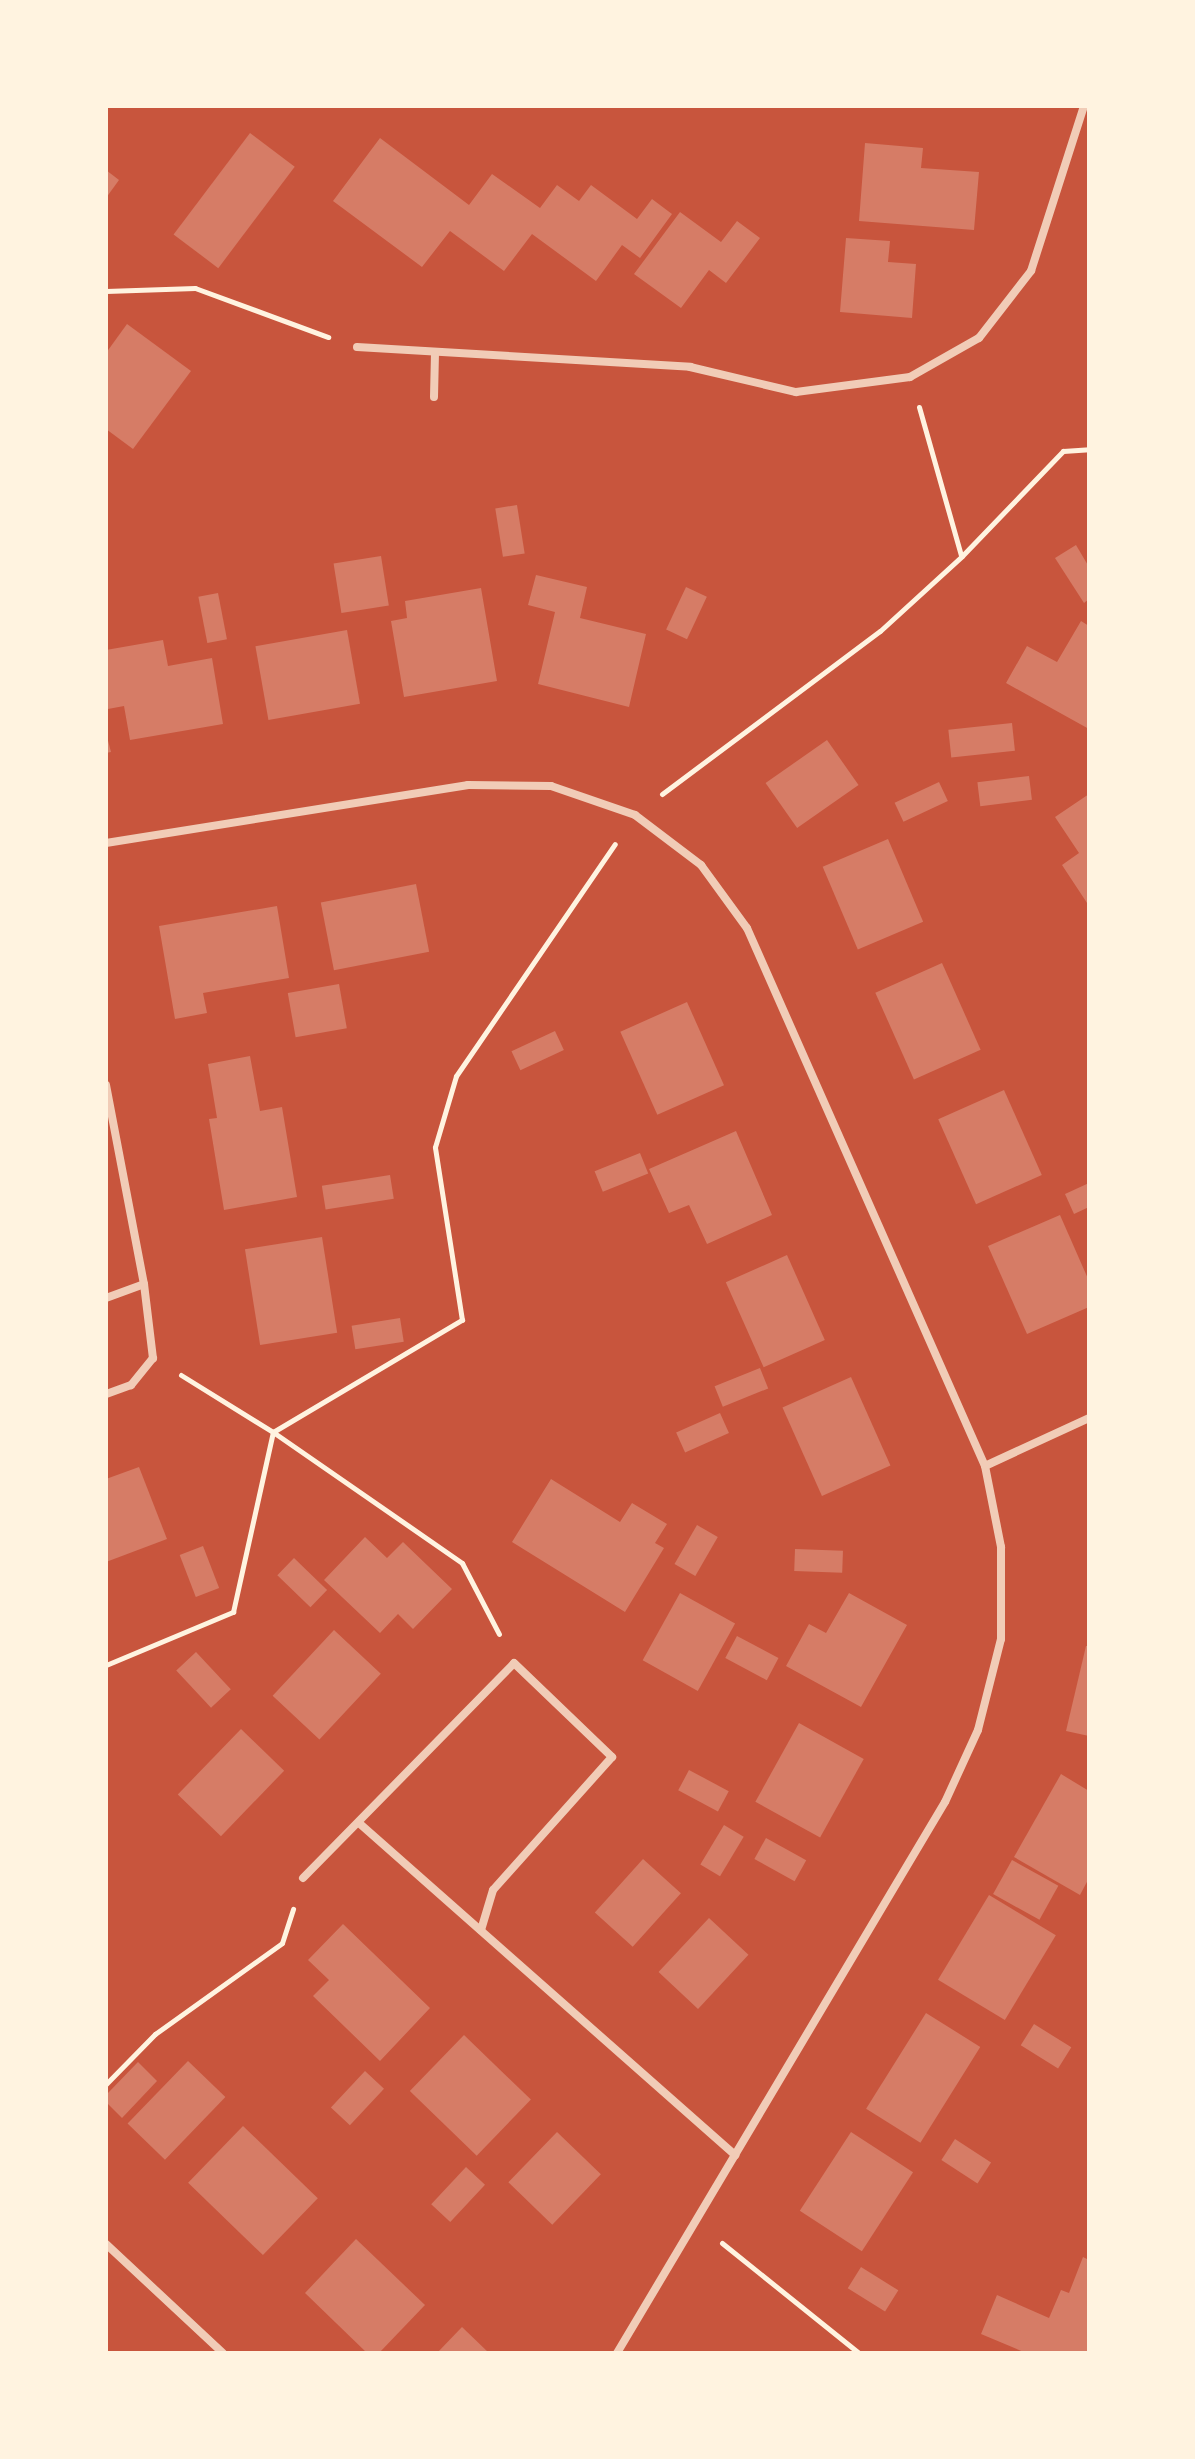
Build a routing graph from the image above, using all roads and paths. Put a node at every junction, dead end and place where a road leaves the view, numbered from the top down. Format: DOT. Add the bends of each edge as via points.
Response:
graph roads {
  1 [pos="1084,106"];
  2 [pos="106,291"];
  3 [pos="357,347"];
  4 [pos="435,352"];
  5 [pos="910,377"];
  6 [pos="434,397"];
  7 [pos="1089,449"];
  8 [pos="962,556"];
  9 [pos="635,815"];
  10 [pos="106,843"];
  11 [pos="106,1085"];
  12 [pos="144,1284"];
  13 [pos="106,1298"];
  14 [pos="153,1358"];
  15 [pos="106,1394"];
  16 [pos="1089,1418"];
  17 [pos="273,1432"];
  18 [pos="985,1466"];
  19 [pos="514,1663"];
  20 [pos="106,1665"];
  21 [pos="359,1823"];
  22 [pos="303,1878"];
  23 [pos="481,1930"];
  24 [pos="106,2084"];
  25 [pos="735,2155"];
  26 [pos="696,2222"];
  27 [pos="106,2244"];
  28 [pos="223,2353"];
  29 [pos="617,2353"];
  30 [pos="859,2353"];
  1 -- 5 [label="street" via="1031,271 979,338"];
  2 -- 3 [label="path" via="195,288"];
  3 -- 4 [label="street"];
  4 -- 5 [label="street" via="690,367 796,392"];
  4 -- 6 [label="street"];
  5 -- 8 [label="path"];
  7 -- 8 [label="path" via="1063,451"];
  8 -- 9 [label="path" via="880,631"];
  9 -- 10 [label="street" via="551,786 468,785"];
  9 -- 17 [label="path" via="456,1076 435,1147 462,1320"];
  9 -- 18 [label="street" via="701,865 747,928"];
  11 -- 12 [label="street"];
  12 -- 13 [label="street"];
  12 -- 14 [label="street"];
  14 -- 15 [label="street" via="131,1385"];
  14 -- 17 [label="path"];
  16 -- 18 [label="street"];
  17 -- 19 [label="path" via="462,1563"];
  17 -- 20 [label="path" via="233,1612"];
  18 -- 25 [label="street" via="1001,1547 1001,1639 978,1730 945,1802"];
  19 -- 21 [label="street"];
  19 -- 23 [label="street" via="612,1757 493,1890"];
  21 -- 22 [label="street"];
  21 -- 23 [label="street"];
  22 -- 24 [label="path" via="282,1943 155,2034"];
  23 -- 25 [label="street"];
  25 -- 26 [label="street"];
  26 -- 29 [label="street"];
  26 -- 30 [label="path"];
  27 -- 28 [label="street"];
}
